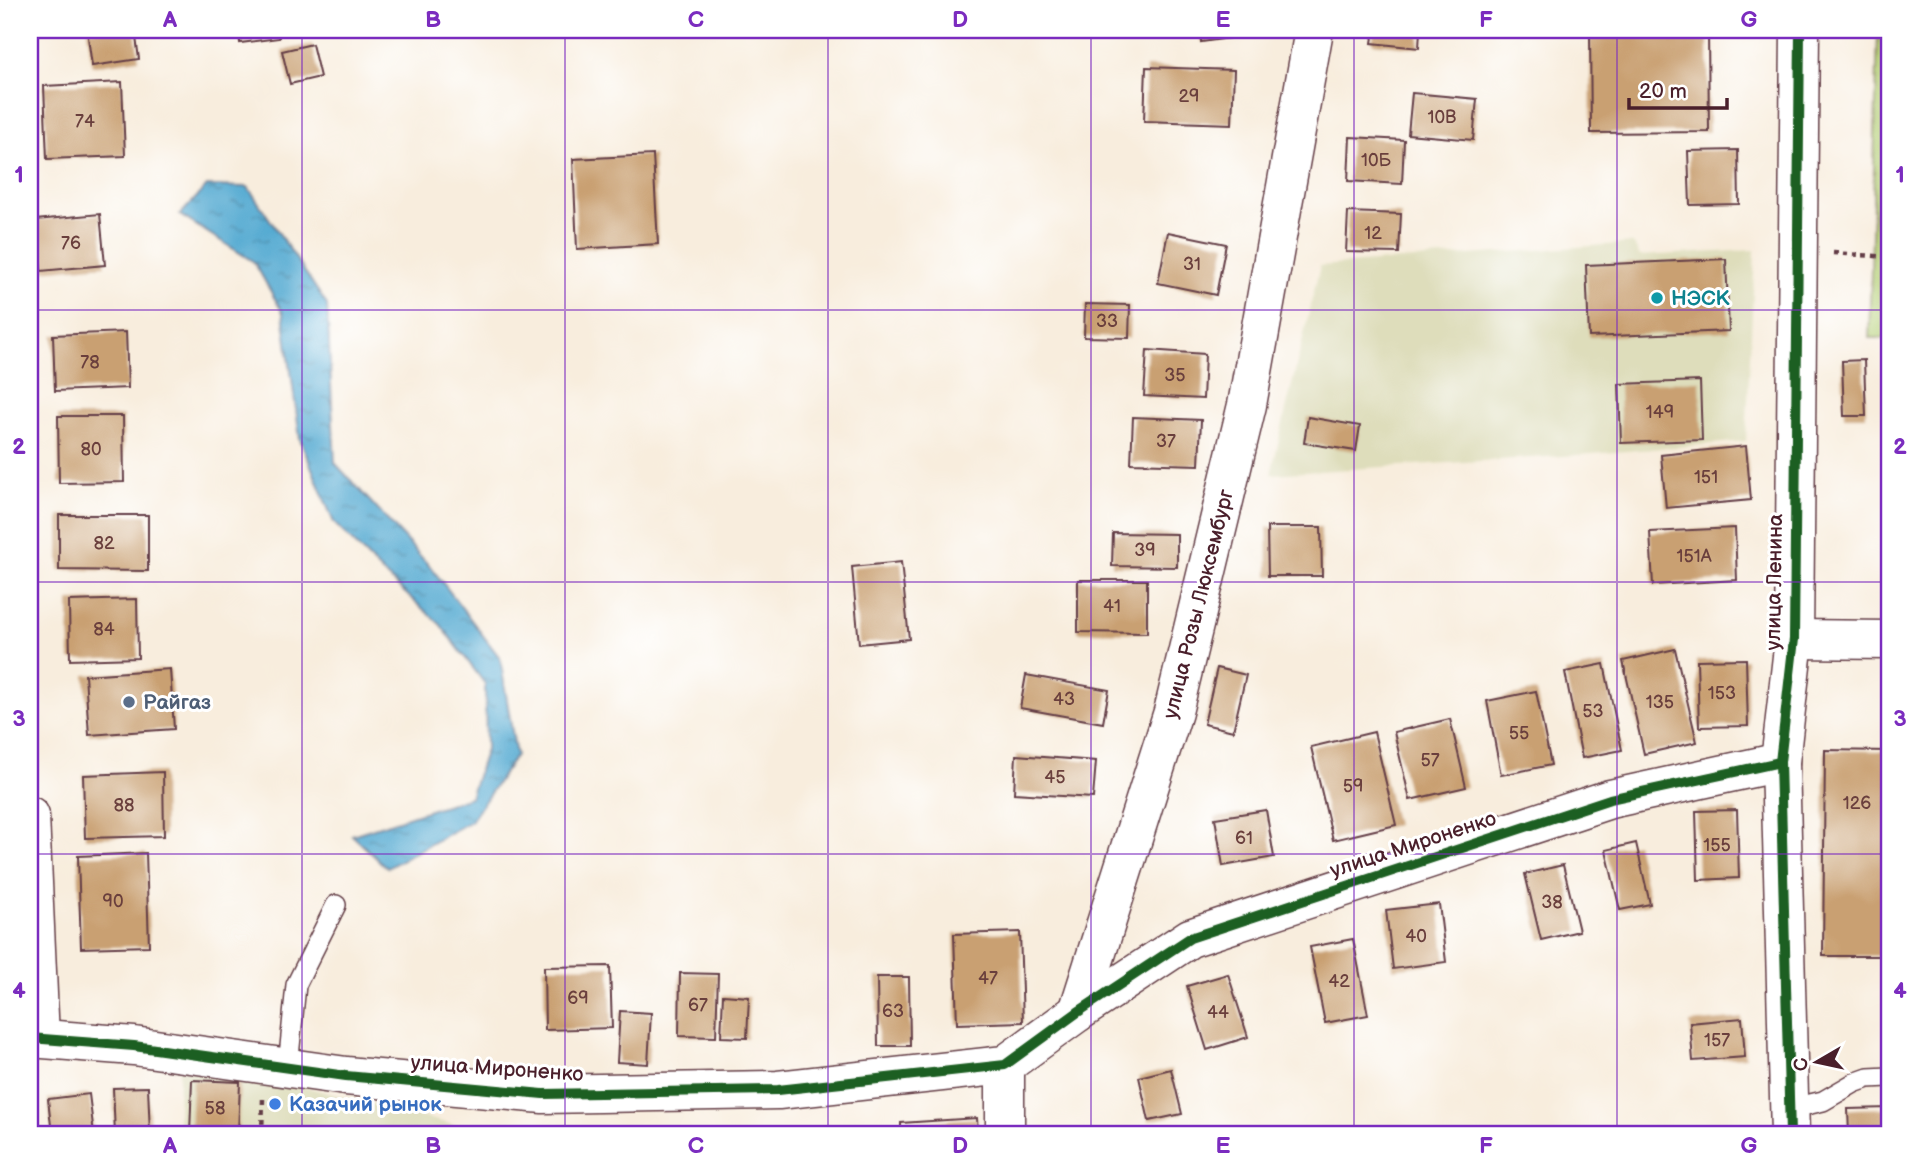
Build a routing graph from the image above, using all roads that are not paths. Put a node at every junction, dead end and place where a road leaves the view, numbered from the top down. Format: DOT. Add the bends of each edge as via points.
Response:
graph roads {
  1 [pos="1314,30"];
  2 [pos="1800,30"];
  3 [pos="1794,639"];
  4 [pos="1889,640"];
  5 [pos="1780,762"];
  6 [pos="30,817"];
  7 [pos="336,905"];
  8 [pos="1078,1012"];
  9 [pos="35,1038"];
  10 [pos="1005,1065"];
  11 [pos="288,1067"];
  12 [pos="1889,1077"];
  13 [pos="1790,1121"];
  14 [pos="1005,1134"];
  1 -- 8 [label="street, улица Розы Люксембург" via="1247,405 1173,712"];
  2 -- 3 [label="street, улица Ленина"];
  3 -- 4 [label="street"];
  3 -- 5 [label="street, улица Ленина"];
  5 -- 8 [label="street, улица Мироненко" via="1610,799 1190,939"];
  5 -- 13 [label="street, улица Ленина"];
  6 -- 9 [label="street"];
  7 -- 11 [label="lane" via="296,985"];
  8 -- 10 [label="street"];
  9 -- 11 [label="street, улица Мироненко"];
  10 -- 11 [label="street, улица Мироненко" via="778,1090 543,1094"];
  10 -- 14 [label="street"];
  12 -- 13 [label="lane" via="1861,1080"];
}
